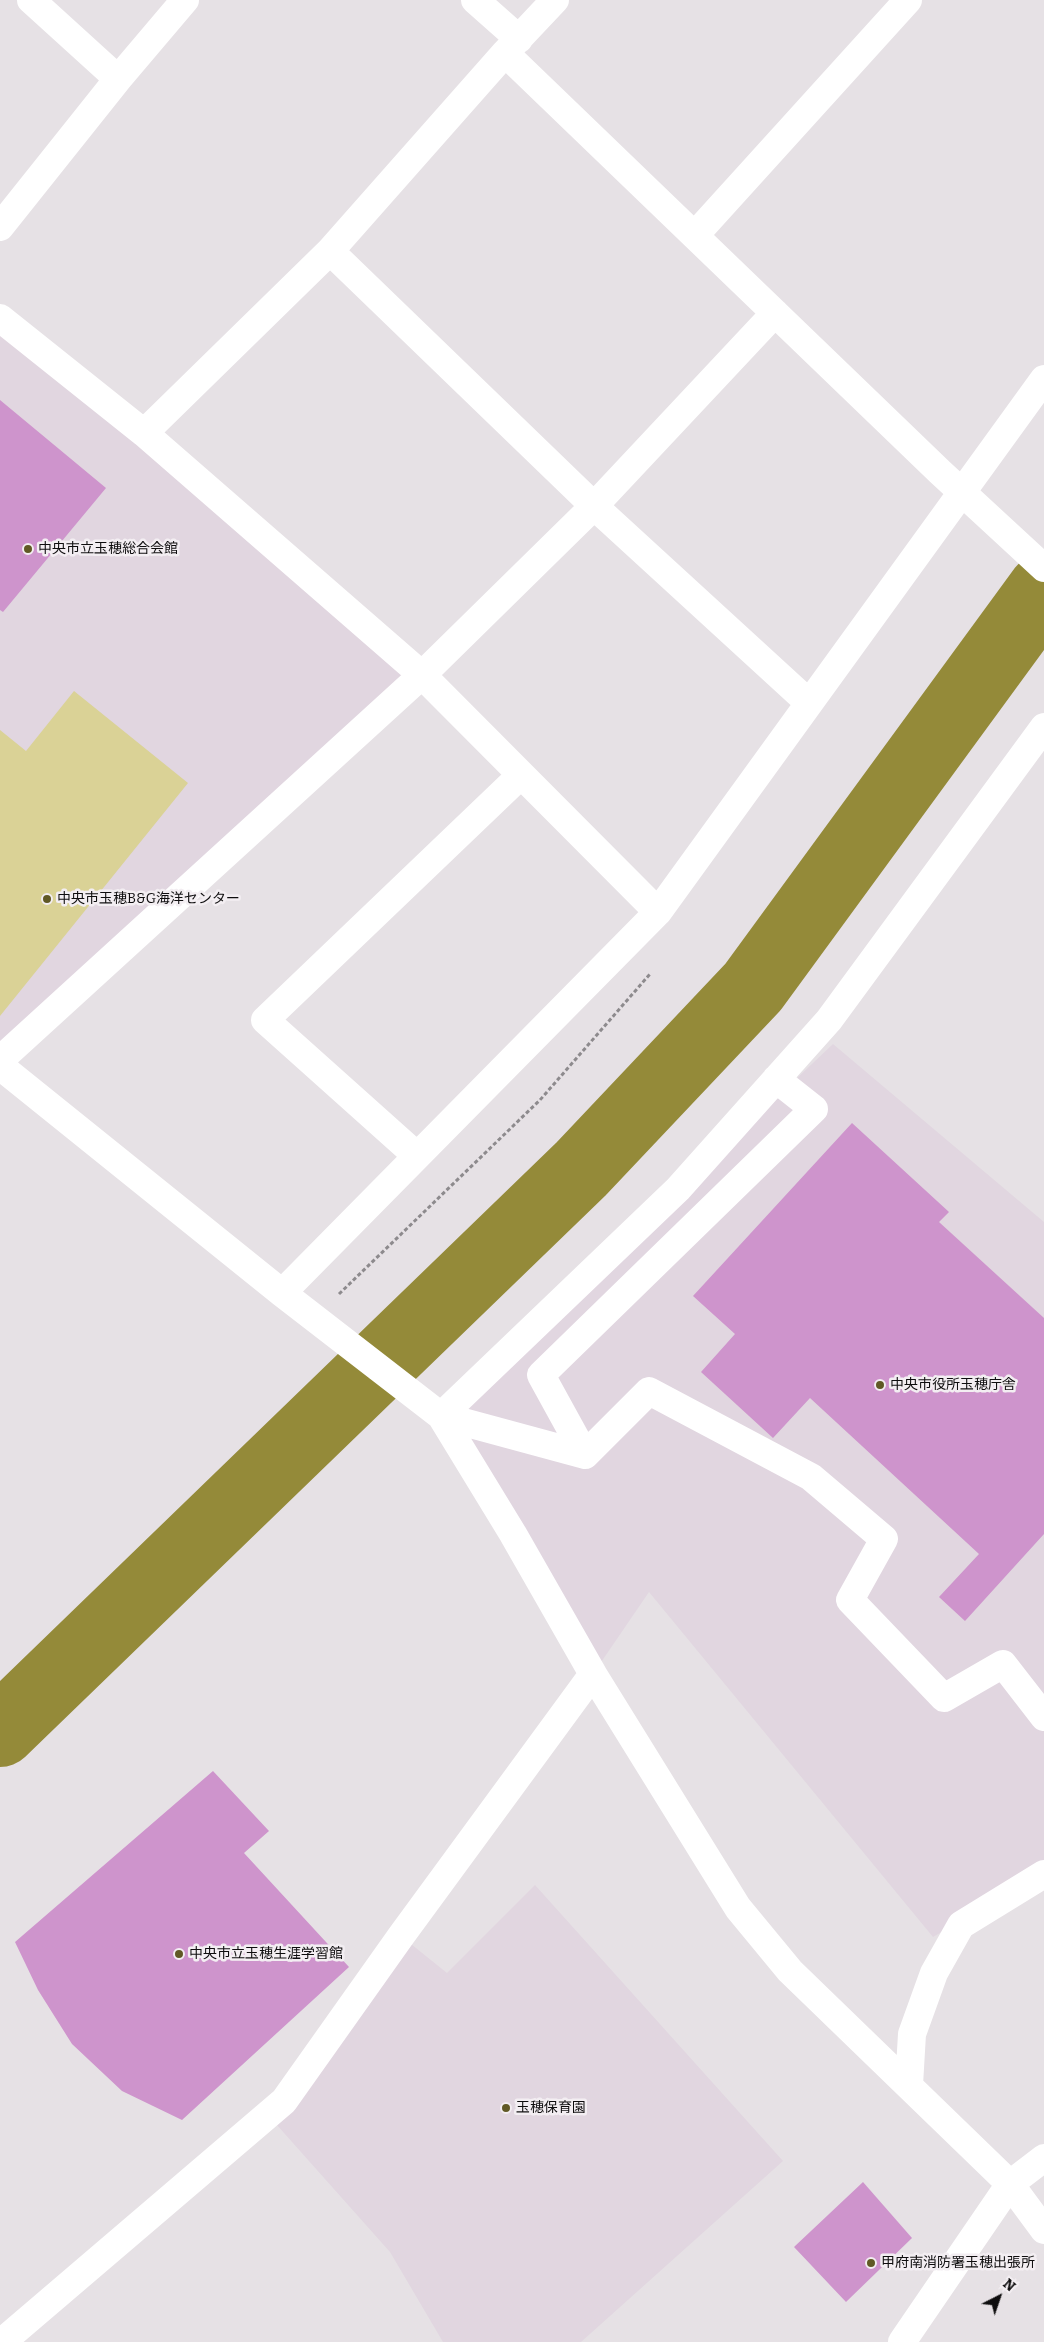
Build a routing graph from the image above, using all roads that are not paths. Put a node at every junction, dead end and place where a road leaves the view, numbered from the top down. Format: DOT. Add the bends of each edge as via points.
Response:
graph roads {
  1 [pos="31,0"];
  2 [pos="185,0"];
  3 [pos="475,0"];
  4 [pos="555,0"];
  5 [pos="908,0"];
  6 [pos="512,46"];
  7 [pos="118,79"];
  8 [pos="0,227"];
  9 [pos="695,235"];
  10 [pos="330,251"];
  11 [pos="775,313"];
  12 [pos="0,318"];
  13 [pos="1044,379"];
  14 [pos="144,433"];
  15 [pos="962,492"];
  16 [pos="594,506"];
  17 [pos="1044,568"];
  18 [pos="422,675"];
  19 [pos="809,703"];
  20 [pos="1044,727"];
  21 [pos="522,775"];
  22 [pos="658,912"];
  23 [pos="0,1060"];
  24 [pos="0,1066"];
  25 [pos="776,1079"];
  26 [pos="417,1156"];
  27 [pos="282,1293"];
  28 [pos="441,1416"];
  29 [pos="585,1455"];
  30 [pos="593,1674"];
  31 [pos="1044,1717"];
  32 [pos="1044,1874"];
  33 [pos="909,2085"];
  34 [pos="1044,2158"];
  35 [pos="1010,2184"];
  36 [pos="1044,2230"];
  37 [pos="2,2342"];
  38 [pos="902,2342"];
  1 -- 7 [label="street"];
  2 -- 7 [label="street"];
  3 -- 6 [label="street"];
  4 -- 6 [label="street"];
  5 -- 9 [label="street"];
  6 -- 9 [label="street"];
  6 -- 10 [label="street"];
  7 -- 8 [label="street"];
  9 -- 11 [label="street"];
  10 -- 14 [label="street"];
  10 -- 16 [label="street"];
  11 -- 15 [label="street"];
  11 -- 16 [label="street"];
  12 -- 14 [label="street"];
  13 -- 15 [label="street"];
  14 -- 18 [label="street"];
  15 -- 17 [label="street"];
  15 -- 19 [label="street"];
  16 -- 18 [label="street"];
  16 -- 19 [label="street"];
  18 -- 21 [label="street"];
  18 -- 23 [label="street"];
  19 -- 22 [label="street"];
  20 -- 25 [label="street" via="829,1020"];
  21 -- 22 [label="street"];
  21 -- 26 [label="street" via="266,1020"];
  22 -- 26 [label="street"];
  24 -- 27 [label="street"];
  25 -- 28 [label="street" via="678,1189"];
  25 -- 29 [label="street" via="814,1109 541,1375"];
  26 -- 27 [label="street"];
  27 -- 28 [label="street"];
  28 -- 29 [label="street"];
  28 -- 30 [label="street"];
  29 -- 31 [label="street" via="649,1391 811,1477 884,1539 850,1600 944,1698 1003,1664"];
  30 -- 33 [label="street" via="738,1908 790,1971"];
  30 -- 37 [label="street" via="284,2101"];
  32 -- 33 [label="street" via="961,1925 934,1973 912,2034"];
  33 -- 35 [label="street"];
  34 -- 35 [label="street"];
  35 -- 36 [label="street"];
  35 -- 38 [label="street"];
}
